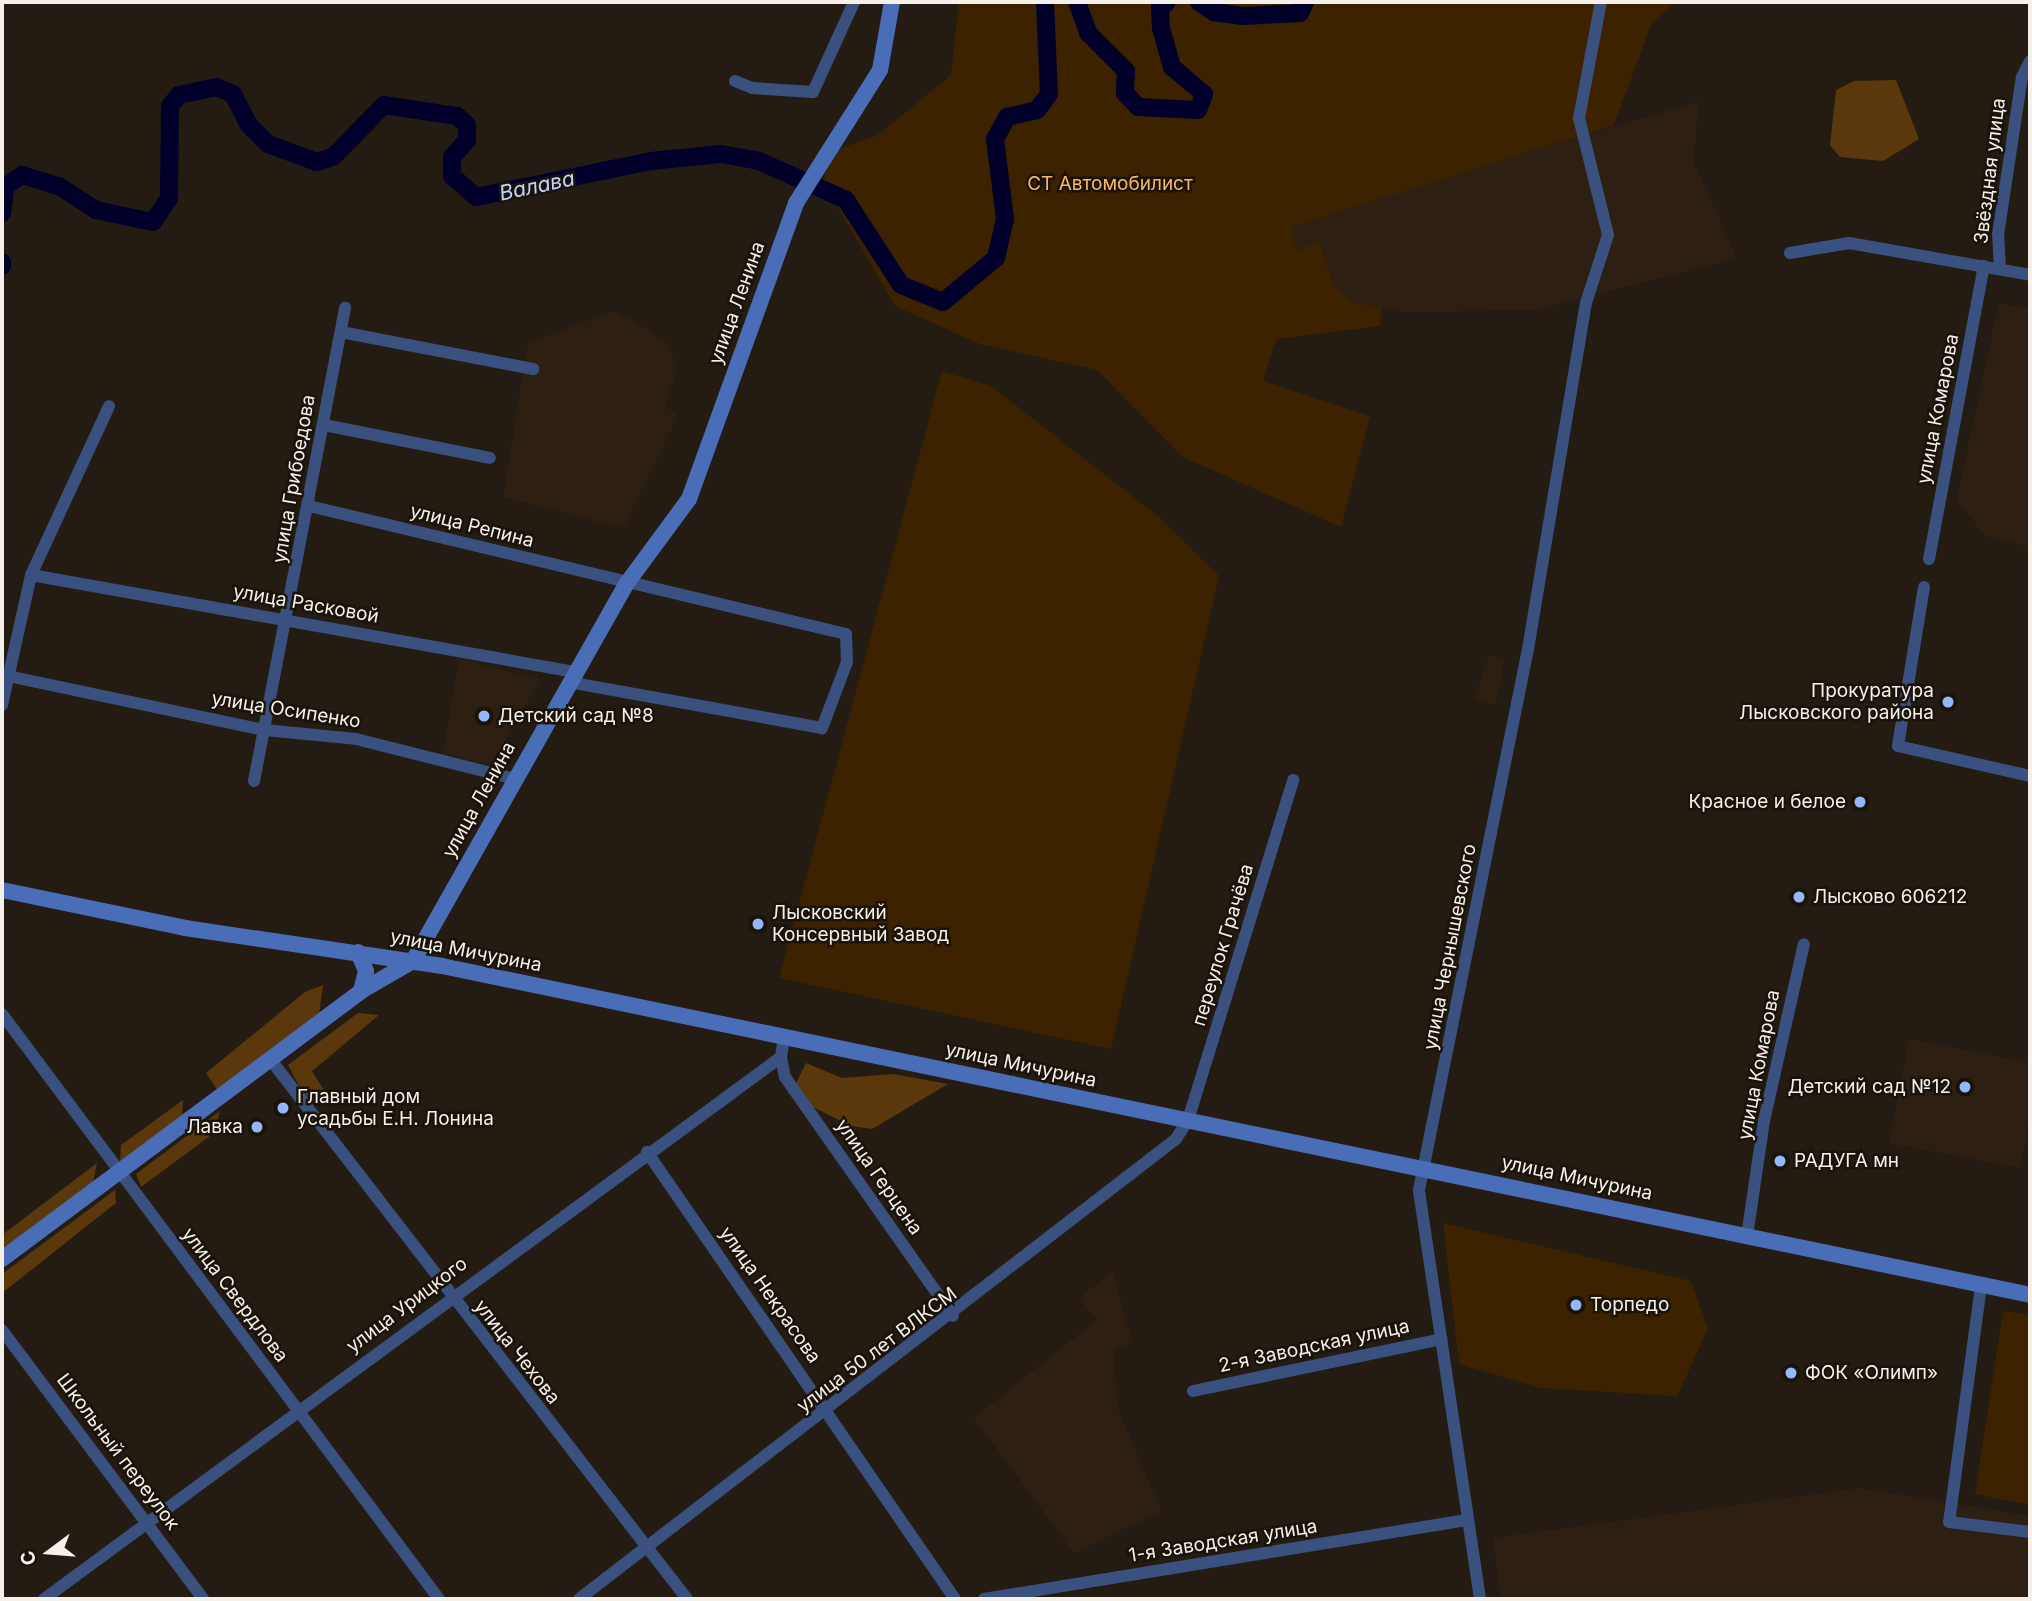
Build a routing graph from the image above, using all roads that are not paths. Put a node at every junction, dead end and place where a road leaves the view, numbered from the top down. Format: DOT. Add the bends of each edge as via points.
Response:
graph roads {
  1 [pos="854,2"];
  2 [pos="892,2"];
  3 [pos="1601,2"];
  4 [pos="2030,61"];
  5 [pos="735,81"];
  6 [pos="1790,253"];
  7 [pos="1984,266"];
  8 [pos="2000,269"];
  9 [pos="2030,275"];
  10 [pos="345,308"];
  11 [pos="341,332"];
  12 [pos="533,369"];
  13 [pos="109,406"];
  14 [pos="324,425"];
  15 [pos="490,458"];
  16 [pos="309,506"];
  17 [pos="1929,559"];
  18 [pos="31,575"];
  19 [pos="627,583"];
  20 [pos="1924,587"];
  21 [pos="289,620"];
  22 [pos="8,676"];
  23 [pos="572,677"];
  24 [pos="2,705"];
  25 [pos="822,728"];
  26 [pos="265,730"];
  27 [pos="2030,776"];
  28 [pos="515,779"];
  29 [pos="1293,780"];
  30 [pos="254,781"];
  31 [pos="2,890"];
  32 [pos="1804,944"];
  33 [pos="358,952"];
  34 [pos="413,961"];
  35 [pos="361,991"];
  36 [pos="2,1014"];
  37 [pos="784,1038"];
  38 [pos="781,1057"];
  39 [pos="270,1059"];
  40 [pos="1188,1121"];
  41 [pos="647,1152"];
  42 [pos="1424,1168"];
  43 [pos="118,1172"];
  44 [pos="1747,1236"];
  45 [pos="2,1259"];
  46 [pos="1982,1286"];
  47 [pos="2030,1295"];
  48 [pos="450,1298"];
  49 [pos="953,1316"];
  50 [pos="2,1330"];
  51 [pos="1442,1339"];
  52 [pos="1193,1391"];
  53 [pos="298,1411"];
  54 [pos="827,1411"];
  55 [pos="1467,1520"];
  56 [pos="147,1522"];
  57 [pos="2030,1532"];
  58 [pos="647,1549"];
  59 [pos="44,1599"];
  60 [pos="202,1599"];
  61 [pos="439,1599"];
  62 [pos="579,1599"];
  63 [pos="687,1599"];
  64 [pos="956,1599"];
  65 [pos="984,1599"];
  66 [pos="1480,1599"];
  1 -- 5 [label="street" via="813,92 752,89"];
  2 -- 19 [label="main road, улица Ленина" via="880,70 828,143 796,202 689,499"];
  3 -- 42 [label="street, улица Чернышевского" via="1579,117 1608,235 1586,303 1528,649"];
  4 -- 8 [label="street, Звёздная улица" via="2022,77 1998,235"];
  6 -- 7 [label="street" via="1849,243"];
  7 -- 8 [label="street"];
  7 -- 17 [label="street, улица Комарова"];
  8 -- 9 [label="street"];
  10 -- 11 [label="street, улица Грибоедова"];
  11 -- 12 [label="street"];
  11 -- 14 [label="street, улица Грибоедова"];
  13 -- 18 [label="street"];
  14 -- 15 [label="street"];
  14 -- 16 [label="street, улица Грибоедова"];
  16 -- 19 [label="street, улица Репина"];
  16 -- 21 [label="street, улица Грибоедова"];
  18 -- 21 [label="street, улица Расковой"];
  18 -- 22 [label="street"];
  19 -- 23 [label="main road, улица Ленина"];
  19 -- 25 [label="street, улица Репина" via="846,634 847,662"];
  20 -- 27 [label="street" via="1898,746"];
  21 -- 23 [label="street, улица Расковой"];
  21 -- 26 [label="street, улица Грибоедова"];
  22 -- 24 [label="street"];
  22 -- 26 [label="street, улица Осипенко"];
  23 -- 25 [label="street, улица Расковой"];
  23 -- 28 [label="main road, улица Ленина"];
  26 -- 28 [label="street, улица Осипенко" via="356,739"];
  26 -- 30 [label="street, улица Грибоедова"];
  28 -- 34 [label="main road, улица Ленина"];
  29 -- 40 [label="street, переулок Грачёва"];
  31 -- 33 [label="main road, улица Мичурина" via="185,928"];
  32 -- 44 [label="street, улица Комарова" via="1764,1121"];
  33 -- 34 [label="main road, улица Мичурина"];
  33 -- 35 [label="main road" via="366,971"];
  34 -- 35 [label="main road"];
  34 -- 37 [label="main road, улица Мичурина"];
  35 -- 39 [label="main road"];
  36 -- 43 [label="street, улица Свердлова"];
  37 -- 38 [label="street"];
  37 -- 40 [label="main road, улица Мичурина"];
  38 -- 41 [label="street, улица Урицкого"];
  38 -- 49 [label="street, улица Герцена" via="785,1077"];
  39 -- 43 [label="main road"];
  39 -- 48 [label="street, улица Чехова"];
  40 -- 42 [label="main road, улица Мичурина"];
  40 -- 49 [label="street, улица 50 лет ВЛКСМ" via="1164,1152"];
  41 -- 48 [label="street, улица Урицкого"];
  41 -- 54 [label="street, улица Некрасова"];
  42 -- 44 [label="main road, улица Мичурина"];
  42 -- 51 [label="street, улица Чернышевского" via="1419,1206"];
  43 -- 45 [label="main road"];
  43 -- 53 [label="street, улица Свердлова"];
  44 -- 46 [label="main road, улица Мичурина"];
  46 -- 47 [label="main road, улица Мичурина"];
  46 -- 57 [label="street" via="1949,1522"];
  48 -- 53 [label="street, улица Урицкого"];
  48 -- 58 [label="street, улица Чехова"];
  49 -- 54 [label="street, улица 50 лет ВЛКСМ"];
  50 -- 56 [label="street, Школьный переулок"];
  51 -- 52 [label="street, 2-я Заводская улица"];
  51 -- 55 [label="street, улица Чернышевского"];
  53 -- 56 [label="street, улица Урицкого"];
  53 -- 61 [label="street, улица Свердлова"];
  54 -- 58 [label="street, улица 50 лет ВЛКСМ"];
  54 -- 64 [label="street, улица Некрасова"];
  55 -- 65 [label="street, 1-я Заводская улица"];
  55 -- 66 [label="street, улица Чернышевского"];
  56 -- 59 [label="street, улица Урицкого"];
  56 -- 60 [label="street, Школьный переулок"];
  58 -- 62 [label="street, улица 50 лет ВЛКСМ"];
  58 -- 63 [label="street, улица Чехова"];
}
